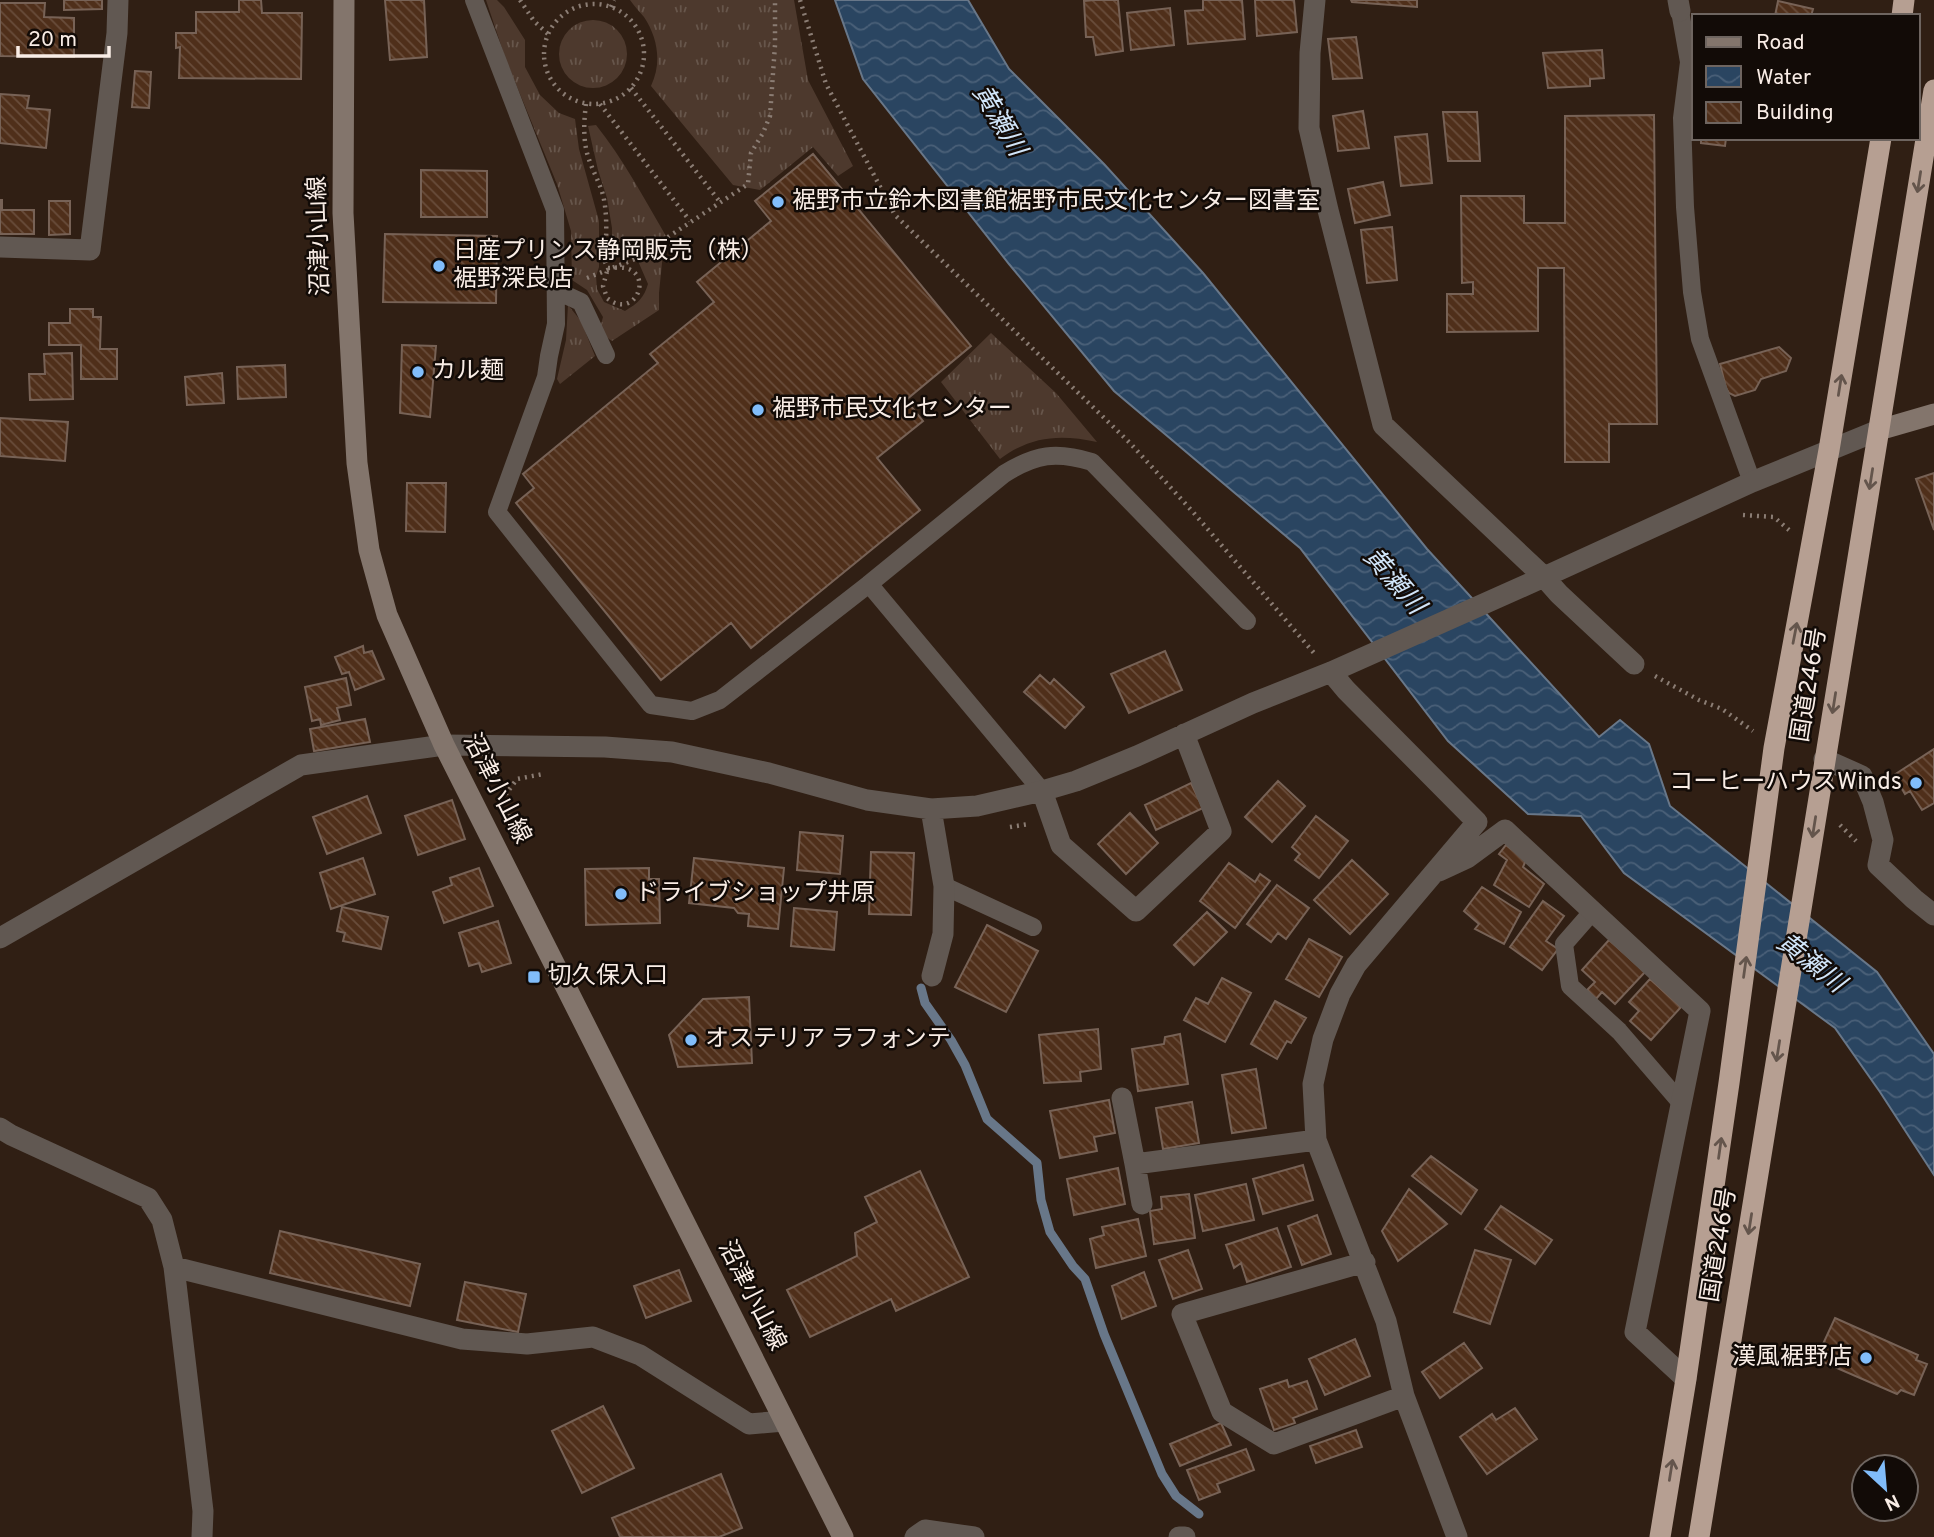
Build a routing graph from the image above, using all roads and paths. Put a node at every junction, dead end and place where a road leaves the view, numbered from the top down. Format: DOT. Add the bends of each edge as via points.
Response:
graph roads {
  1 [pos="118,0"];
  2 [pos="344,0"];
  3 [pos="474,0"];
  4 [pos="520,0"];
  5 [pos="614,0"];
  6 [pos="775,0"];
  7 [pos="800,0"];
  8 [pos="1315,0"];
  9 [pos="1679,6"];
  10 [pos="611,8"];
  11 [pos="548,34"];
  12 [pos="631,88"];
  13 [pos="1934,90"];
  14 [pos="586,104"];
  15 [pos="600,104"];
  16 [pos="1881,140"];
  17 [pos="720,202"];
  18 [pos="690,221"];
  19 [pos="0,247"];
  20 [pos="608,268"];
  21 [pos="557,291"];
  22 [pos="606,355"];
  23 [pos="1934,414"];
  24 [pos="1879,430"];
  25 [pos="1829,450"];
  26 [pos="1752,482"];
  27 [pos="1740,515"];
  28 [pos="1788,541"];
  29 [pos="1544,577"];
  30 [pos="869,583"];
  31 [pos="1247,621"];
  32 [pos="1314,652"];
  33 [pos="1303,657"];
  34 [pos="1634,664"];
  35 [pos="1331,672"];
  36 [pos="1754,731"];
  37 [pos="1184,734"];
  38 [pos="444,745"];
  39 [pos="1824,759"];
  40 [pos="1042,791"];
  41 [pos="931,809"];
  42 [pos="1433,874"];
  43 [pos="944,886"];
  44 [pos="1592,912"];
  45 [pos="1934,915"];
  46 [pos="1033,927"];
  47 [pos="0,938"];
  48 [pos="932,976"];
  49 [pos="1122,1098"];
  50 [pos="1681,1104"];
  51 [pos="0,1128"];
  52 [pos="1316,1140"];
  53 [pos="1135,1164"];
  54 [pos="1142,1204"];
  55 [pos="1365,1262"];
  56 [pos="174,1267"];
  57 [pos="1686,1379"];
  58 [pos="1404,1396"];
  59 [pos="784,1422"];
  60 [pos="202,1537"];
  61 [pos="842,1537"];
  62 [pos="915,1537"];
  63 [pos="974,1537"];
  64 [pos="1179,1537"];
  65 [pos="1185,1537"];
  66 [pos="1457,1537"];
  67 [pos="1660,1537"];
  68 [pos="1699,1537"];
  1 -- 19 [label="street" via="90,250"];
  2 -- 38 [label="main road, 沼津小山線" via="343,213 357,463 369,550 387,615"];
  3 -- 21 [label="lane" via="555,210"];
  4 -- 11 [label="path"];
  5 -- 10 [label="path"];
  6 -- 17 [label="path" via="770,116 751,153 748,184"];
  7 -- 32 [label="path" via="826,84 895,215 1130,443"];
  8 -- 29 [label="street" via="1310,128 1383,425"];
  9 -- 26 [label="lane" via="1689,62 1682,118 1694,303 1700,339"];
  10 -- 11 [label="path" via="586,5 570,10"];
  10 -- 12 [label="path" via="631,21 640,35 643,67"];
  11 -- 14 [label="path" via="544,58 551,82 562,94"];
  12 -- 15 [label="path"];
  12 -- 17 [label="path"];
  13 -- 24 [label="highway, 国道246号, one-way"];
  14 -- 15 [label="path"];
  14 -- 20 [label="path" via="585,142 606,213"];
  15 -- 18 [label="path"];
  25 -- 16 [label="highway, 国道246号, one-way"];
  17 -- 18 [label="path"];
  18 -- 20 [label="path" via="635,259"];
  20 -- 20 [label="path" via="629,269 638,277 640,289 634,300 617,304 607,298 603,286"];
  20 -- 21 [label="path"];
  21 -- 22 [label="lane" via="581,302"];
  21 -- 30 [label="lane" via="546,377 497,512 651,705 692,711 719,700"];
  23 -- 24 [label="main road"];
  24 -- 25 [label="street"];
  24 -- 39 [label="highway, 国道246号, one-way"];
  25 -- 26 [label="street"];
  57 -- 25 [label="highway, 国道246号, one-way" via="1774,748"];
  26 -- 29 [label="street"];
  27 -- 28 [label="path" via="1774,517 1789,530"];
  29 -- 34 [label="street"];
  29 -- 35 [label="street"];
  30 -- 31 [label="lane" via="1020,463 1060,454 1092,462"];
  30 -- 40 [label="lane"];
  32 -- 33 [label="path"];
  32 -- 35 [label="path"];
  34 -- 36 [label="path" via="1722,709"];
  35 -- 37 [label="street"];
  35 -- 42 [label="street" via="1477,822"];
  37 -- 40 [label="street"];
  37 -- 40 [label="street" via="1221,831 1136,911 1061,845"];
  38 -- 41 [label="street" via="672,752 867,800"];
  38 -- 47 [label="street" via="301,765"];
  38 -- 59 [label="main road, 沼津小山線"];
  39 -- 45 [label="street" via="1862,776 1882,840 1878,865"];
  39 -- 68 [label="highway, 国道246号, one-way"];
  40 -- 41 [label="street" via="977,806"];
  41 -- 43 [label="street"];
  42 -- 44 [label="street" via="1467,858 1506,830"];
  42 -- 52 [label="street" via="1356,965 1340,994 1313,1084"];
  43 -- 46 [label="lane"];
  43 -- 48 [label="street" via="943,934"];
  44 -- 50 [label="street" via="1700,1011"];
  44 -- 50 [label="lane" via="1564,944 1570,986 1619,1031"];
  49 -- 53 [label="street"];
  50 -- 57 [label="street" via="1635,1332"];
  51 -- 56 [label="street" via="148,1198 162,1220"];
  52 -- 53 [label="street"];
  52 -- 55 [label="street"];
  53 -- 54 [label="street"];
  55 -- 58 [label="street" via="1386,1321"];
  55 -- 58 [label="street" via="1182,1314 1222,1412 1274,1444"];
  56 -- 59 [label="street" via="462,1339 527,1344 593,1338 640,1355 750,1424"];
  56 -- 60 [label="street" via="203,1511"];
  67 -- 57 [label="highway, 国道246号, one-way"];
  58 -- 66 [label="street"];
  59 -- 61 [label="main road, 沼津小山線"];
  62 -- 63 [label="street" via="925,1531"];
  64 -- 65 [label="street"];
}
